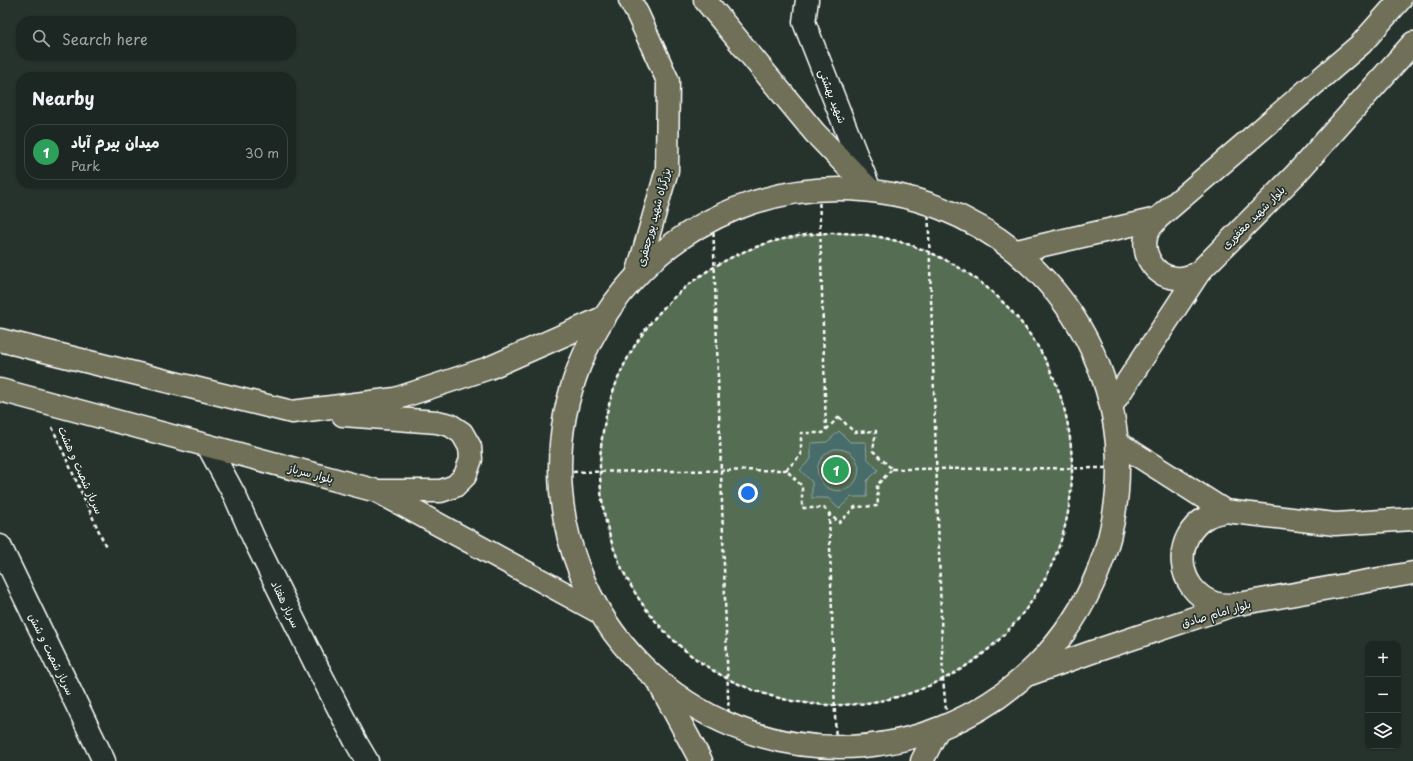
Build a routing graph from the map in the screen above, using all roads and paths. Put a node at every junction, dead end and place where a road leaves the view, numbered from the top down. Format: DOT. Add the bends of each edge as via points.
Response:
graph roads {
  1 [pos="630,0"];
  2 [pos="704,0"];
  3 [pos="807,0"];
  4 [pos="1400,0"];
  5 [pos="1413,42"];
  6 [pos="819,189"];
  7 [pos="870,190"];
  8 [pos="928,202"];
  9 [pos="713,219"];
  10 [pos="1158,219"];
  11 [pos="820,234"];
  12 [pos="1017,251"];
  13 [pos="930,252"];
  14 [pos="715,266"];
  15 [pos="1200,271"];
  16 [pos="637,275"];
  17 [pos="605,317"];
  18 [pos="0,340"];
  19 [pos="0,390"];
  20 [pos="40,401"];
  21 [pos="1112,405"];
  22 [pos="292,412"];
  23 [pos="826,430"];
  24 [pos="1118,443"];
  25 [pos="208,446"];
  26 [pos="1072,468"];
  27 [pos="1119,468"];
  28 [pos="892,469"];
  29 [pos="786,470"];
  30 [pos="937,470"];
  31 [pos="722,471"];
  32 [pos="559,472"];
  33 [pos="599,472"];
  34 [pos="378,491"];
  35 [pos="1225,511"];
  36 [pos="829,513"];
  37 [pos="1413,519"];
  38 [pos="0,546"];
  39 [pos="106,546"];
  40 [pos="1413,573"];
  41 [pos="1233,605"];
  42 [pos="599,612"];
  43 [pos="1025,676"];
  44 [pos="943,679"];
  45 [pos="728,681"];
  46 [pos="659,682"];
  47 [pos="835,706"];
  48 [pos="729,725"];
  49 [pos="942,727"];
  50 [pos="836,748"];
  51 [pos="104,761"];
  52 [pos="367,761"];
  53 [pos="701,761"];
  54 [pos="922,761"];
  1 -- 16 [label="main road, بزرگراه شهید پورجعفری" via="668,81 667,170"];
  2 -- 7 [label="main road" via="815,133"];
  3 -- 7 [label="street, شهید بهشتی" via="804,22"];
  4 -- 10 [label="main road" via="1361,44"];
  5 -- 15 [label="main road, بلوار شهید مغفوری" via="1295,175"];
  6 -- 7 [label="main road"];
  6 -- 9 [label="main road" via="782,194 747,204"];
  6 -- 11 [label="path"];
  7 -- 8 [label="main road"];
  8 -- 12 [label="main road" via="989,231"];
  8 -- 13 [label="path"];
  9 -- 14 [label="path"];
  9 -- 16 [label="main road" via="673,244"];
  10 -- 12 [label="main road"];
  10 -- 15 [label="main road" via="1149,230 1145,242 1147,255 1153,267 1163,275 1176,278 1189,277"];
  11 -- 13 [label="path" via="874,236"];
  11 -- 14 [label="path" via="781,239 738,254"];
  11 -- 23 [label="path"];
  12 -- 21 [label="main road" via="1047,280 1072,312 1093,348"];
  13 -- 26 [label="path" via="980,281 1003,302 1028,331 1052,371 1060,392 1070,437"];
  13 -- 30 [label="path"];
  14 -- 31 [label="path"];
  14 -- 33 [label="path" via="679,292 662,309 647,326 623,366 606,410 600,445"];
  15 -- 21 [label="main road, بلوار شهید مغفوری"];
  16 -- 17 [label="main road"];
  17 -- 22 [label="main road" via="489,368 395,399"];
  17 -- 32 [label="main road" via="585,353 570,391 562,431"];
  18 -- 22 [label="main road"];
  19 -- 20 [label="main road, بلوار سرباز"];
  20 -- 25 [label="main road, بلوار سرباز"];
  20 -- 39 [label="path, سرباز شصت و هشت"];
  21 -- 24 [label="main road"];
  22 -- 34 [label="main road" via="437,422 450,425 462,433 470,446 471,458 465,476 455,486 441,491"];
  23 -- 28 [label="path" via="839,417 854,432 876,431 873,451"];
  23 -- 29 [label="path" via="823,433 801,433 801,455"];
  24 -- 27 [label="main road"];
  24 -- 35 [label="main road"];
  25 -- 34 [label="main road, بلوار سرباز"];
  25 -- 52 [label="street, سرباز هفتاد" via="235,496 315,663"];
  26 -- 27 [label="path"];
  26 -- 30 [label="path"];
  26 -- 44 [label="path" via="1069,507 1064,530 1048,573 1037,593 992,646"];
  27 -- 43 [label="main road" via="1115,515 1103,560 1084,603 1058,642"];
  28 -- 30 [label="path"];
  28 -- 36 [label="path" via="877,485 878,506 855,507 839,523"];
  29 -- 31 [label="path"];
  29 -- 36 [label="path" via="802,486 802,508 824,508"];
  30 -- 44 [label="path"];
  31 -- 33 [label="path"];
  31 -- 45 [label="path"];
  32 -- 33 [label="path"];
  32 -- 42 [label="main road" via="564,522 578,570"];
  33 -- 45 [label="path" via="605,524 614,554 630,589 674,643"];
  34 -- 42 [label="main road, بلوار سرباز"];
  35 -- 37 [label="main road" via="1335,524"];
  35 -- 41 [label="main road" via="1207,517 1193,528 1184,544 1182,563 1187,580 1199,595 1215,603"];
  36 -- 47 [label="path"];
  38 -- 51 [label="street, سرباز شصت و شش"];
  40 -- 41 [label="main road, بلوار امام صادق"];
  41 -- 43 [label="main road, بلوار امام صادق"];
  42 -- 46 [label="main road" via="626,650"];
  43 -- 49 [label="main road" via="1001,696 975,712"];
  44 -- 47 [label="path" via="912,693 889,699 866,704"];
  44 -- 49 [label="path"];
  45 -- 47 [label="path" via="774,698"];
  45 -- 48 [label="path"];
  46 -- 48 [label="main road" via="681,699"];
  46 -- 53 [label="main road"];
  47 -- 50 [label="path"];
  48 -- 50 [label="main road" via="799,745"];
  49 -- 50 [label="main road" via="905,739 871,746"];
  49 -- 54 [label="main road"];
}
